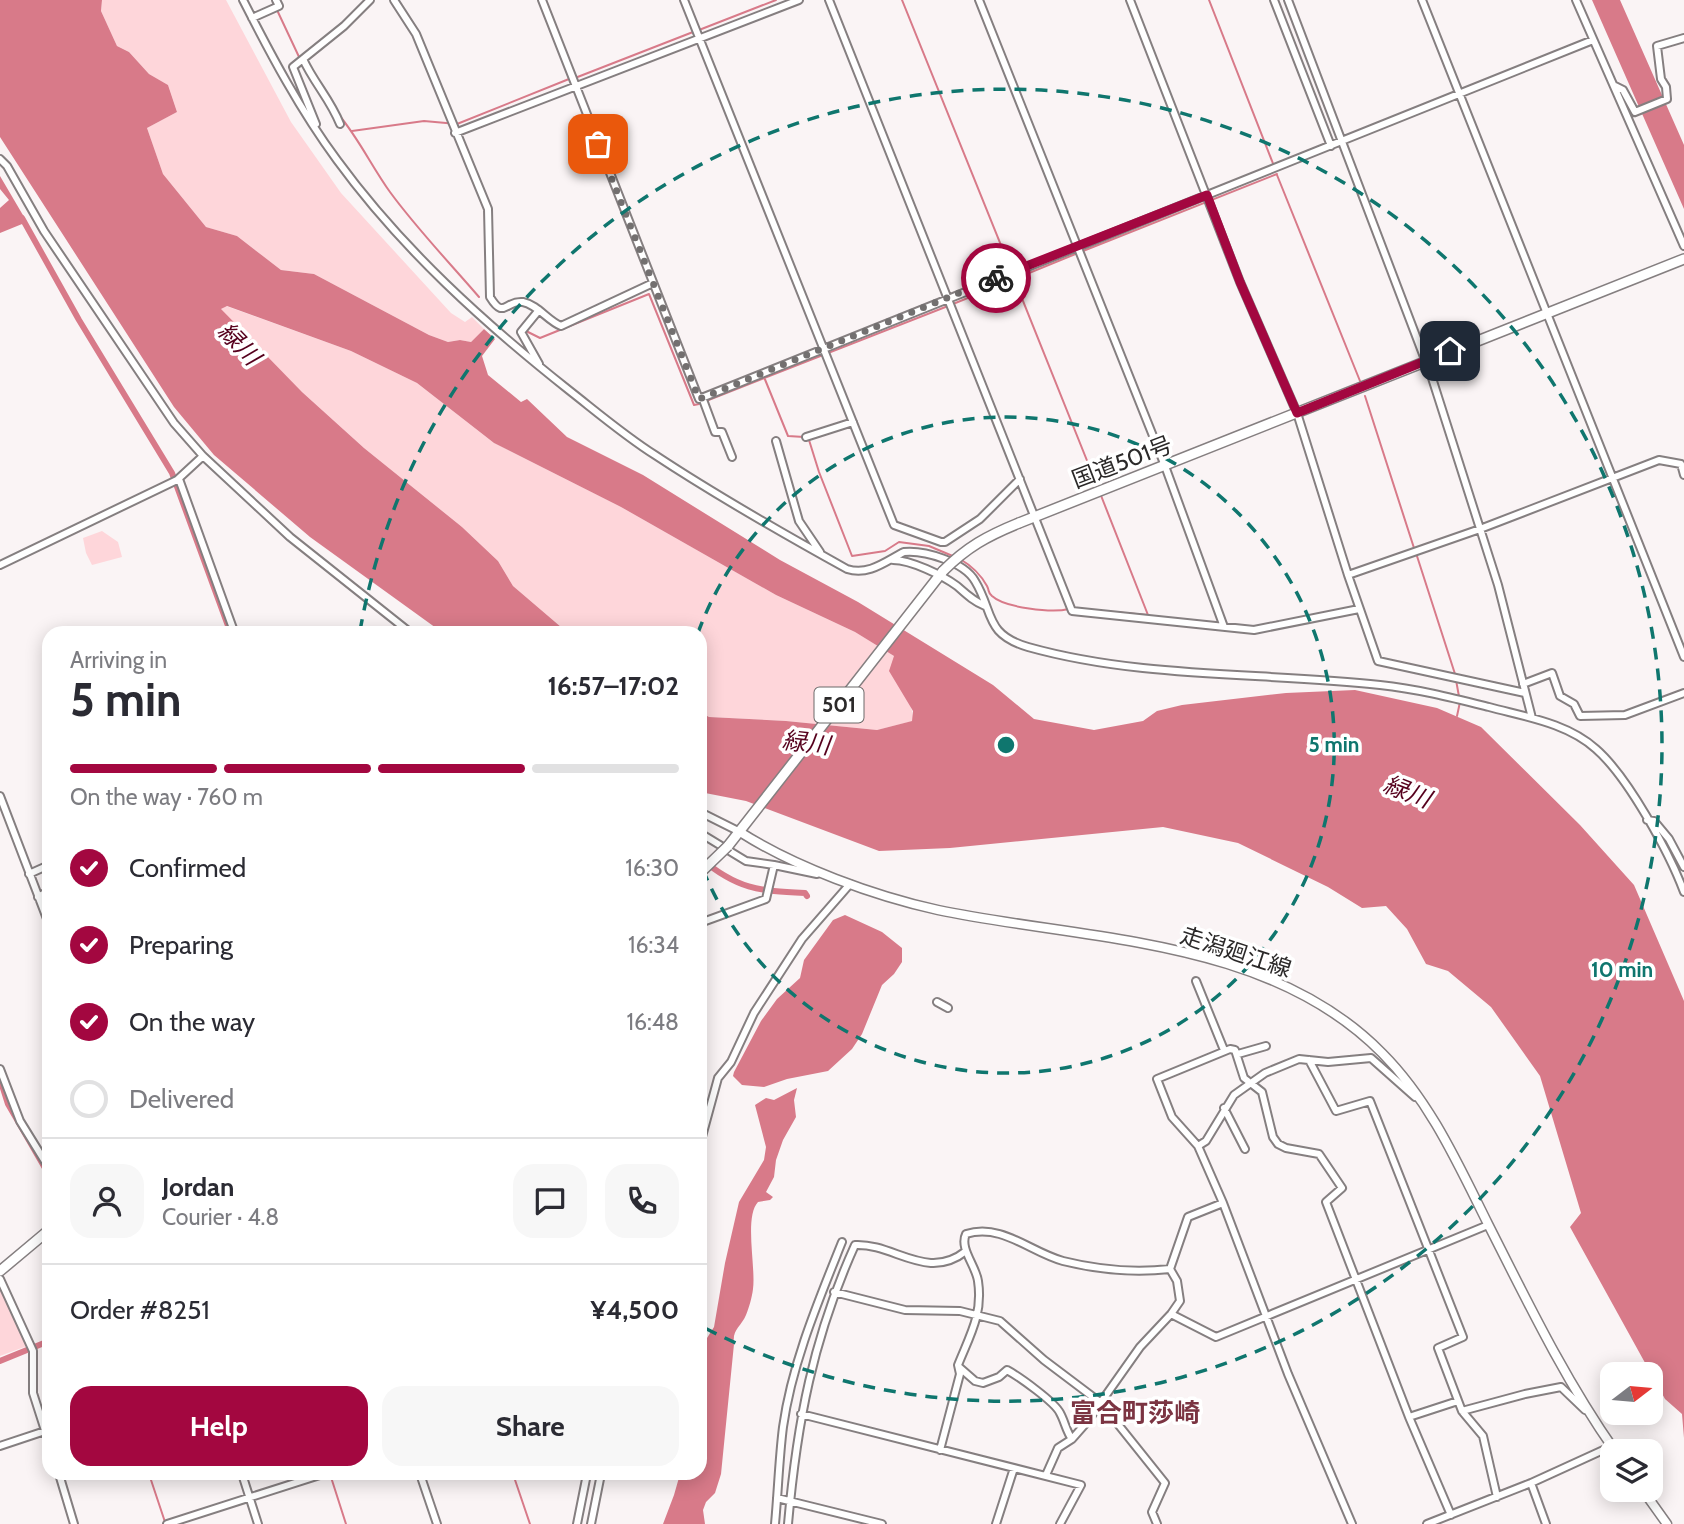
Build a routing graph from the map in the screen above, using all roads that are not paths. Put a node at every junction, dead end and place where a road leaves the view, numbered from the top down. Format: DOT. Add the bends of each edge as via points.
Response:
graph roads {
  1 [pos="243,0"];
  2 [pos="276,0"];
  3 [pos="370,0"];
  4 [pos="394,0"];
  5 [pos="542,0"];
  6 [pos="684,0"];
  7 [pos="799,0"];
  8 [pos="829,0"];
  9 [pos="979,0"];
  10 [pos="1130,0"];
  11 [pos="1274,0"];
  12 [pos="1289,0"];
  13 [pos="1422,0"];
  14 [pos="1576,0"];
  15 [pos="252,18"];
  16 [pos="1684,38"];
  17 [pos="700,39"];
  18 [pos="1593,40"];
  19 [pos="303,59"];
  20 [pos="1615,86"];
  21 [pos="575,87"];
  22 [pos="1459,93"];
  23 [pos="340,124"];
  24 [pos="455,133"];
  25 [pos="322,139"];
  26 [pos="1342,139"];
  27 [pos="1331,146"];
  28 [pos="0,159"];
  29 [pos="1207,195"];
  30 [pos="1076,246"];
  31 [pos="1684,246"];
  32 [pos="1684,258"];
  33 [pos="653,283"];
  34 [pos="948,298"];
  35 [pos="539,310"];
  36 [pos="1547,313"];
  37 [pos="823,348"];
  38 [pos="1426,361"];
  39 [pos="542,369"];
  40 [pos="702,397"];
  41 [pos="1297,413"];
  42 [pos="853,422"];
  43 [pos="806,437"];
  44 [pos="776,441"];
  45 [pos="203,456"];
  46 [pos="732,457"];
  47 [pos="1165,466"];
  48 [pos="1684,475"];
  49 [pos="1613,478"];
  50 [pos="1020,479"];
  51 [pos="176,481"];
  52 [pos="1035,517"];
  53 [pos="1480,529"];
  54 [pos="821,554"];
  55 [pos="893,560"];
  56 [pos="0,565"];
  57 [pos="1348,575"];
  58 [pos="940,576"];
  59 [pos="985,606"];
  60 [pos="1359,608"];
  61 [pos="232,626"];
  62 [pos="402,626"];
  63 [pos="1224,627"];
  64 [pos="1684,657"];
  65 [pos="1523,684"];
  66 [pos="1525,693"];
  67 [pos="1684,693"];
  68 [pos="1532,718"];
  69 [pos="0,796"];
  70 [pos="707,815"];
  71 [pos="10,820"];
  72 [pos="1647,820"];
  73 [pos="0,824"];
  74 [pos="741,830"];
  75 [pos="707,837"];
  76 [pos="774,865"];
  77 [pos="707,866"];
  78 [pos="1684,867"];
  79 [pos="42,868"];
  80 [pos="29,874"];
  81 [pos="834,877"];
  82 [pos="850,884"];
  83 [pos="1684,892"];
  84 [pos="42,895"];
  85 [pos="38,897"];
  86 [pos="42,907"];
  87 [pos="707,920"];
  88 [pos="1196,981"];
  89 [pos="937,1002"];
  90 [pos="948,1008"];
  91 [pos="1266,1046"];
  92 [pos="1224,1051"];
  93 [pos="1238,1054"];
  94 [pos="1308,1060"];
  95 [pos="0,1069"];
  96 [pos="1249,1084"];
  97 [pos="1422,1103"];
  98 [pos="1224,1108"];
  99 [pos="707,1118"];
  100 [pos="1198,1146"];
  101 [pos="1245,1149"];
  102 [pos="42,1157"];
  103 [pos="1223,1203"];
  104 [pos="1488,1225"];
  105 [pos="42,1236"];
  106 [pos="842,1242"];
  107 [pos="1430,1250"];
  108 [pos="966,1251"];
  109 [pos="1170,1269"];
  110 [pos="0,1271"];
  111 [pos="0,1279"];
  112 [pos="1356,1279"];
  113 [pos="834,1292"];
  114 [pos="1171,1314"];
  115 [pos="978,1317"];
  116 [pos="1266,1317"];
  117 [pos="958,1365"];
  118 [pos="1458,1401"];
  119 [pos="1101,1402"];
  120 [pos="1462,1411"];
  121 [pos="801,1415"];
  122 [pos="1409,1417"];
  123 [pos="1593,1418"];
  124 [pos="42,1422"];
  125 [pos="42,1432"];
  126 [pos="1072,1439"];
  127 [pos="1607,1439"];
  128 [pos="0,1446"];
  129 [pos="940,1450"];
  130 [pos="1600,1454"];
  131 [pos="1014,1468"];
  132 [pos="1046,1475"];
  133 [pos="61,1480"];
  134 [pos="244,1480"];
  135 [pos="304,1480"];
  136 [pos="422,1480"];
  137 [pos="586,1480"];
  138 [pos="600,1480"];
  139 [pos="1531,1483"];
  140 [pos="250,1497"];
  141 [pos="777,1497"];
  142 [pos="1497,1497"];
  143 [pos="790,1501"];
  144 [pos="1651,1502"];
  145 [pos="1451,1515"];
  146 [pos="169,1523"];
  147 [pos="74,1524"];
  148 [pos="258,1524"];
  149 [pos="437,1524"];
  150 [pos="577,1524"];
  151 [pos="591,1524"];
  152 [pos="775,1524"];
  153 [pos="788,1524"];
  154 [pos="882,1524"];
  155 [pos="996,1524"];
  156 [pos="1060,1524"];
  157 [pos="1157,1524"];
  158 [pos="1352,1524"];
  159 [pos="1427,1524"];
  160 [pos="1546,1524"];
  161 [pos="1667,1524"];
  1 -- 15 [label="street"];
  2 -- 15 [label="street" via="279,6"];
  3 -- 19 [label="street"];
  4 -- 24 [label="street" via="416,34"];
  5 -- 21 [label="street"];
  6 -- 17 [label="street"];
  7 -- 17 [label="street"];
  8 -- 34 [label="street"];
  9 -- 30 [label="street"];
  10 -- 29 [label="street"];
  11 -- 27 [label="street"];
  12 -- 26 [label="street"];
  13 -- 22 [label="street"];
  14 -- 18 [label="street"];
  15 -- 25 [label="street"];
  16 -- 20 [label="street" via="1657,46 1667,99 1635,112 1623,90"];
  17 -- 21 [label="street"];
  17 -- 37 [label="street"];
  18 -- 20 [label="street"];
  18 -- 22 [label="street"];
  19 -- 23 [label="street"];
  19 -- 25 [label="street" via="293,67"];
  20 -- 31 [label="street"];
  21 -- 24 [label="street"];
  21 -- 33 [label="street"];
  22 -- 26 [label="street"];
  22 -- 36 [label="street"];
  24 -- 35 [label="street" via="488,209 490,297 500,309 524,302"];
  25 -- 39 [label="street" via="397,234"];
  26 -- 27 [label="street"];
  26 -- 38 [label="street"];
  27 -- 29 [label="street"];
  28 -- 45 [label="street" via="174,423"];
  29 -- 30 [label="street"];
  29 -- 41 [label="street"];
  30 -- 34 [label="street"];
  30 -- 47 [label="street"];
  32 -- 36 [label="highway, 国道501号 / 501"];
  33 -- 35 [label="street" via="561,326"];
  33 -- 40 [label="street" via="699,399"];
  34 -- 37 [label="street"];
  34 -- 50 [label="street"];
  35 -- 39 [label="street" via="521,332"];
  36 -- 38 [label="highway, 国道501号 / 501"];
  36 -- 49 [label="street"];
  37 -- 40 [label="street"];
  37 -- 42 [label="street"];
  38 -- 41 [label="highway, 国道501号 / 501"];
  38 -- 53 [label="street"];
  39 -- 54 [label="street" via="654,455"];
  40 -- 46 [label="street" via="715,432 722,432"];
  41 -- 47 [label="highway, 国道501号 / 501"];
  41 -- 57 [label="street"];
  42 -- 43 [label="street"];
  42 -- 50 [label="street" via="894,525 941,542 980,519"];
  44 -- 54 [label="street" via="799,521"];
  45 -- 51 [label="street"];
  45 -- 62 [label="street" via="290,537"];
  47 -- 52 [label="highway, 国道501号 / 501"];
  47 -- 63 [label="street"];
  48 -- 49 [label="street" via="1681,464 1660,460"];
  49 -- 53 [label="street"];
  49 -- 64 [label="street"];
  50 -- 52 [label="street"];
  51 -- 56 [label="street"];
  51 -- 61 [label="street"];
  52 -- 58 [label="highway, 国道501号 / 501, bridge" via="984,538"];
  52 -- 63 [label="street" via="1072,611"];
  53 -- 57 [label="street"];
  53 -- 65 [label="street"];
  54 -- 55 [label="street" via="857,572"];
  55 -- 58 [label="street"];
  55 -- 59 [label="street" via="904,552 939,556 974,579"];
  57 -- 60 [label="street"];
  58 -- 59 [label="street"];
  58 -- 74 [label="highway, 国道501号 / 501"];
  59 -- 68 [label="street" via="991,622 1005,636 1059,655 1158,669 1381,685 1454,697"];
  60 -- 63 [label="street" via="1254,630"];
  60 -- 66 [label="street" via="1378,662"];
  65 -- 66 [label="street"];
  65 -- 67 [label="street" via="1552,673 1560,696 1574,704 1580,716 1625,715"];
  66 -- 68 [label="street"];
  68 -- 72 [label="street" via="1596,748 1620,775"];
  69 -- 71 [label="street"];
  70 -- 74 [label="street"];
  71 -- 73 [label="street"];
  71 -- 80 [label="street"];
  72 -- 78 [label="street" via="1654,821 1669,839"];
  72 -- 83 [label="street"];
  74 -- 77 [label="highway, 国道501号 / 501, bridge"];
  74 -- 81 [label="main road, 走潟廻江線" via="760,845"];
  75 -- 76 [label="street" via="746,860"];
  76 -- 81 [label="street"];
  76 -- 87 [label="street" via="766,899"];
  79 -- 80 [label="street"];
  80 -- 85 [label="street"];
  81 -- 82 [label="main road, 走潟廻江線"];
  82 -- 97 [label="main road, 走潟廻江線" via="939,910 1185,953 1259,975 1303,995 1354,1027"];
  82 -- 99 [label="street" via="802,939 754,1013 731,1062 718,1078"];
  84 -- 85 [label="street"];
  85 -- 86 [label="street"];
  88 -- 92 [label="street"];
  89 -- 90 [label="street"];
  91 -- 93 [label="street"];
  92 -- 93 [label="street"];
  92 -- 100 [label="street" via="1157,1079 1172,1117"];
  93 -- 96 [label="street"];
  94 -- 96 [label="street" via="1287,1062"];
  94 -- 97 [label="street" via="1371,1058"];
  94 -- 107 [label="street" via="1336,1111 1370,1101"];
  95 -- 102 [label="street" via="20,1121"];
  96 -- 98 [label="street"];
  96 -- 112 [label="street" via="1262,1092 1278,1144 1318,1154 1342,1188 1326,1202"];
  97 -- 104 [label="main road, 走潟廻江線"];
  98 -- 100 [label="street" via="1206,1141"];
  98 -- 101 [label="street"];
  100 -- 103 [label="street"];
  103 -- 109 [label="street" via="1188,1217"];
  103 -- 116 [label="street"];
  104 -- 107 [label="street"];
  104 -- 123 [label="main road, 走潟廻江線"];
  105 -- 110 [label="highway"];
  106 -- 141 [label="street" via="794,1380 783,1426"];
  107 -- 112 [label="street"];
  107 -- 118 [label="street" via="1463,1338 1438,1348"];
  108 -- 109 [label="street" via="966,1234 988,1231 1087,1267 1136,1272"];
  108 -- 113 [label="street" via="957,1258 922,1264 877,1247 855,1245"];
  108 -- 115 [label="street" via="978,1275"];
  109 -- 114 [label="street" via="1180,1295"];
  111 -- 124 [label="street" via="32,1349 33,1393"];
  112 -- 116 [label="street"];
  112 -- 122 [label="street"];
  113 -- 115 [label="street" via="905,1310 960,1311"];
  113 -- 121 [label="street"];
  114 -- 116 [label="street" via="1216,1336"];
  114 -- 119 [label="street" via="1140,1347"];
  115 -- 117 [label="street"];
  115 -- 119 [label="street" via="1000,1321"];
  116 -- 158 [label="street"];
  117 -- 126 [label="street" via="983,1383 1007,1370 1015,1374 1059,1410"];
  117 -- 129 [label="street" via="960,1374"];
  118 -- 120 [label="street"];
  118 -- 122 [label="street"];
  119 -- 126 [label="street"];
  119 -- 157 [label="street" via="1165,1483 1152,1512"];
  120 -- 123 [label="street" via="1561,1387"];
  120 -- 142 [label="street" via="1483,1436"];
  121 -- 129 [label="street"];
  121 -- 143 [label="street"];
  122 -- 145 [label="street"];
  123 -- 127 [label="main road, 走潟廻江線"];
  125 -- 128 [label="street"];
  126 -- 132 [label="street" via="1058,1448"];
  129 -- 131 [label="street"];
  130 -- 139 [label="street"];
  131 -- 132 [label="street"];
  131 -- 155 [label="street"];
  132 -- 156 [label="street" via="1081,1485"];
  133 -- 147 [label="street"];
  134 -- 140 [label="street"];
  135 -- 140 [label="street"];
  136 -- 149 [label="street"];
  137 -- 150 [label="street"];
  138 -- 151 [label="street"];
  139 -- 142 [label="street"];
  139 -- 160 [label="street"];
  140 -- 146 [label="street"];
  140 -- 148 [label="street"];
  141 -- 143 [label="street"];
  141 -- 152 [label="street"];
  142 -- 145 [label="street"];
  143 -- 153 [label="street"];
  143 -- 154 [label="street"];
  144 -- 161 [label="main road"];
  145 -- 159 [label="street"];
}
